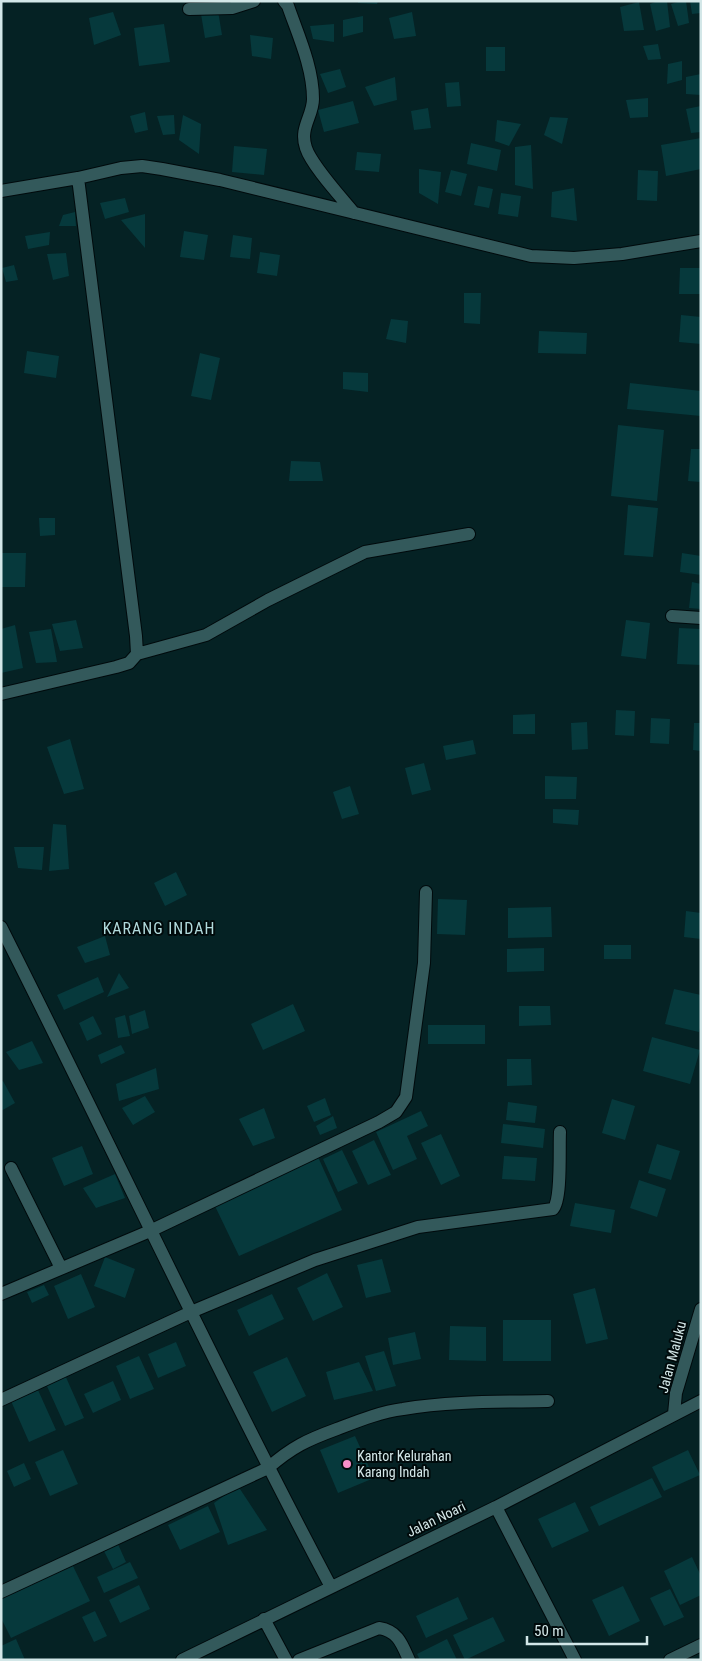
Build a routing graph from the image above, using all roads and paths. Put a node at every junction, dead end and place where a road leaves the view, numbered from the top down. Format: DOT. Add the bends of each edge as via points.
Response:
graph roads {
  1 [pos="254,1"];
  2 [pos="284,1"];
  3 [pos="189,9"];
  4 [pos="78,178"];
  5 [pos="1,191"];
  6 [pos="354,213"];
  7 [pos="701,241"];
  8 [pos="469,534"];
  9 [pos="672,616"];
  10 [pos="701,618"];
  11 [pos="137,654"];
  12 [pos="1,694"];
  13 [pos="426,892"];
  14 [pos="1,927"];
  15 [pos="560,1132"];
  16 [pos="11,1168"];
  17 [pos="150,1231"];
  18 [pos="61,1268"];
  19 [pos="1,1294"];
  20 [pos="701,1309"];
  21 [pos="191,1312"];
  22 [pos="1,1400"];
  23 [pos="548,1401"];
  24 [pos="701,1401"];
  25 [pos="674,1414"];
  26 [pos="268,1468"];
  27 [pos="496,1507"];
  28 [pos="331,1587"];
  29 [pos="1,1592"];
  30 [pos="264,1619"];
  31 [pos="701,1645"];
  32 [pos="182,1660"];
  33 [pos="286,1660"];
  34 [pos="299,1660"];
  35 [pos="409,1660"];
  36 [pos="575,1660"];
  37 [pos="670,1660"];
  1 -- 3 [label="street" via="232,8"];
  2 -- 6 [label="street" via="309,69 313,101 304,130 306,149"];
  4 -- 5 [label="street"];
  4 -- 6 [label="street" via="142,166 220,180"];
  4 -- 11 [label="street"];
  6 -- 7 [label="street" via="531,256 574,258 613,255"];
  8 -- 11 [label="street" via="365,552 206,635"];
  9 -- 10 [label="street"];
  11 -- 12 [label="street" via="129,663 116,667"];
  13 -- 17 [label="street" via="424,963 407,1088 403,1103 396,1112"];
  14 -- 17 [label="street"];
  15 -- 21 [label="street" via="558,1192 553,1209 418,1227 315,1260"];
  16 -- 18 [label="street"];
  17 -- 18 [label="street"];
  17 -- 21 [label="street"];
  18 -- 19 [label="street"];
  20 -- 25 [label="street, Jalan Maluku" via="676,1393"];
  21 -- 22 [label="street"];
  21 -- 26 [label="street"];
  23 -- 26 [label="street" via="466,1403 403,1409 367,1418 308,1440 286,1452"];
  24 -- 25 [label="street, Jalan Noari"];
  25 -- 27 [label="street, Jalan Noari"];
  26 -- 28 [label="street"];
  26 -- 29 [label="street"];
  27 -- 28 [label="street, Jalan Noari"];
  27 -- 36 [label="street"];
  28 -- 30 [label="street, Jalan Noari"];
  30 -- 32 [label="street, Jalan Noari"];
  30 -- 33 [label="street"];
  31 -- 37 [label="street"];
  34 -- 35 [label="street" via="379,1628 394,1634"];
}
